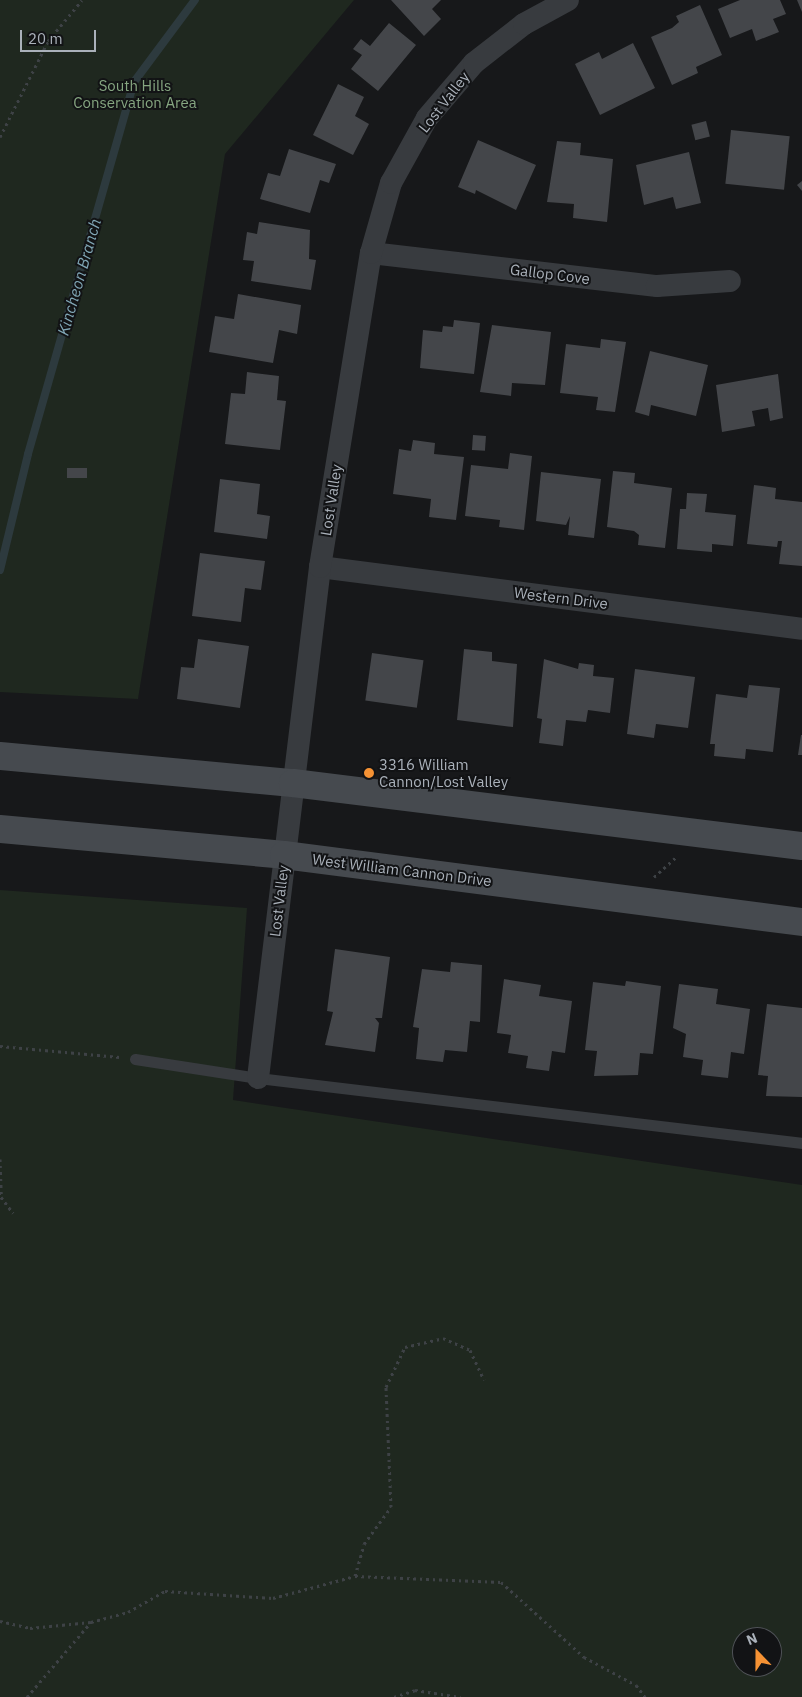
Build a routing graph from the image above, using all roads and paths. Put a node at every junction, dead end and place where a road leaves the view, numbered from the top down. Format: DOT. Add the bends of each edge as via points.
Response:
graph roads {
  1 [pos="82,0"];
  2 [pos="568,0"];
  3 [pos="0,136"];
  4 [pos="371,253"];
  5 [pos="730,281"];
  6 [pos="320,567"];
  7 [pos="802,629"];
  8 [pos="3,756"];
  9 [pos="293,783"];
  10 [pos="2,829"];
  11 [pos="802,846"];
  12 [pos="677,852"];
  13 [pos="284,855"];
  14 [pos="653,885"];
  15 [pos="802,922"];
  16 [pos="0,1046"];
  17 [pos="135,1059"];
  18 [pos="258,1078"];
  19 [pos="802,1143"];
  20 [pos="0,1159"];
  21 [pos="13,1213"];
  22 [pos="484,1380"];
  23 [pos="355,1576"];
  24 [pos="0,1621"];
  25 [pos="91,1622"];
  26 [pos="27,1697"];
  27 [pos="394,1697"];
  28 [pos="460,1697"];
  29 [pos="644,1697"];
  1 -- 3 [label="path" via="48,41"];
  2 -- 4 [label="street, Lost Valley" via="524,24 474,63 427,118 391,183"];
  4 -- 5 [label="street, Gallop Cove" via="657,286"];
  4 -- 6 [label="street, Lost Valley"];
  6 -- 7 [label="street, Western Drive"];
  6 -- 9 [label="street, Lost Valley"];
  8 -- 9 [label="main road"];
  9 -- 11 [label="main road"];
  9 -- 13 [label="street, Lost Valley"];
  10 -- 13 [label="main road, West William Cannon Drive"];
  12 -- 14 [label="path" via="676,859 654,873"];
  13 -- 15 [label="main road, West William Cannon Drive"];
  13 -- 18 [label="street, Lost Valley"];
  16 -- 17 [label="path"];
  17 -- 18 [label="lane"];
  18 -- 19 [label="lane"];
  20 -- 21 [label="path" via="1,1197"];
  22 -- 23 [label="path" via="470,1350 443,1338 406,1347 386,1386 391,1507 364,1544"];
  23 -- 25 [label="path" via="274,1598 165,1591 128,1612"];
  23 -- 29 [label="path" via="501,1582 584,1658 636,1685"];
  24 -- 25 [label="path" via="30,1628"];
  25 -- 26 [label="path"];
  27 -- 28 [label="path" via="415,1690"];
}
